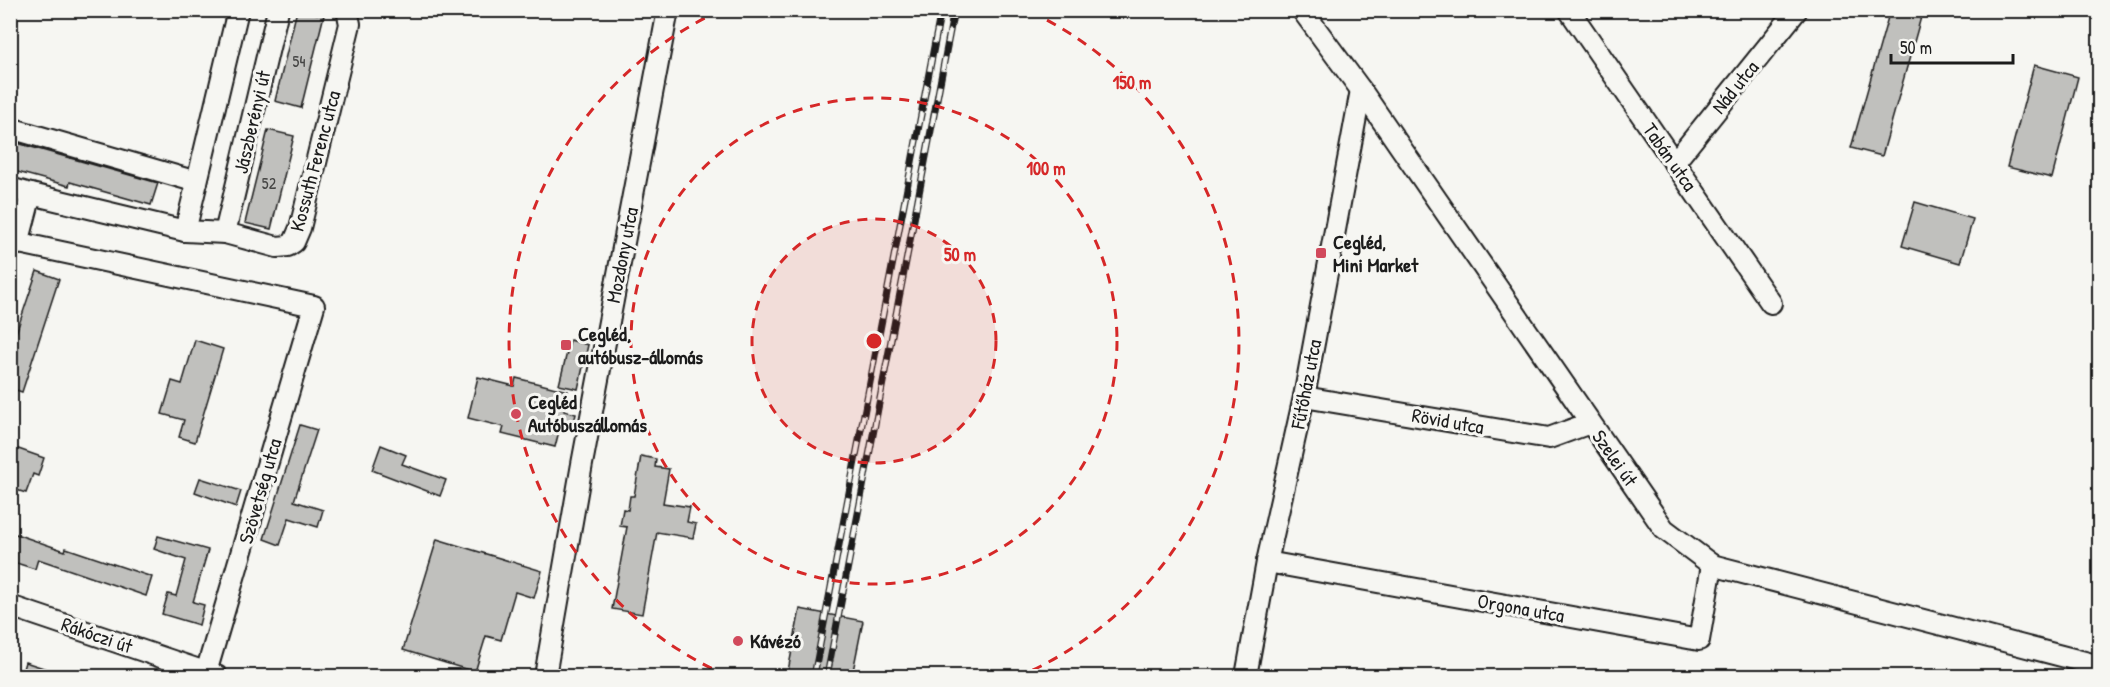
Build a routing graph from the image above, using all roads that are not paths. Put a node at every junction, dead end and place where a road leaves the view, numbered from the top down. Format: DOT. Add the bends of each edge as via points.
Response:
graph roads {
  1 [pos="238,10"];
  2 [pos="278,10"];
  3 [pos="347,10"];
  4 [pos="668,10"];
  5 [pos="1302,10"];
  6 [pos="1569,10"];
  7 [pos="1797,10"];
  8 [pos="1361,90"];
  9 [pos="10,128"];
  10 [pos="1674,162"];
  11 [pos="197,182"];
  12 [pos="10,188"];
  13 [pos="31,194"];
  14 [pos="185,231"];
  15 [pos="225,233"];
  16 [pos="14,243"];
  17 [pos="1772,303"];
  18 [pos="1304,397"];
  19 [pos="1590,423"];
  20 [pos="1267,562"];
  21 [pos="1712,565"];
  22 [pos="10,606"];
  23 [pos="2100,666"];
  24 [pos="209,675"];
  25 [pos="545,676"];
  26 [pos="1246,676"];
  1 -- 11 [label="street"];
  2 -- 15 [label="street, Jászberényi út"];
  3 -- 15 [label="street, Kossuth Ferenc utca" via="350,24 294,242 277,247"];
  4 -- 25 [label="street, Mozdony utca"];
  5 -- 8 [label="street, Szelei út"];
  6 -- 10 [label="street, Tabán utca"];
  7 -- 10 [label="street, Nád utca"];
  8 -- 18 [label="street, Fűtőház utca"];
  8 -- 19 [label="street, Szelei út"];
  9 -- 11 [label="street"];
  10 -- 17 [label="street, Tabán utca"];
  11 -- 14 [label="street"];
  12 -- 13 [label="street"];
  13 -- 14 [label="street"];
  13 -- 16 [label="street"];
  14 -- 15 [label="street"];
  16 -- 24 [label="street, Szövetség utca" via="314,306"];
  18 -- 19 [label="street, Rövid utca" via="1549,438"];
  18 -- 20 [label="street, Fűtőház utca"];
  19 -- 21 [label="street, Szelei út" via="1664,529"];
  20 -- 21 [label="street, Orgona utca" via="1699,640"];
  20 -- 26 [label="street, Fűtőház utca"];
  21 -- 23 [label="street, Szelei út"];
  22 -- 24 [label="street, Rákóczi út"];
}
